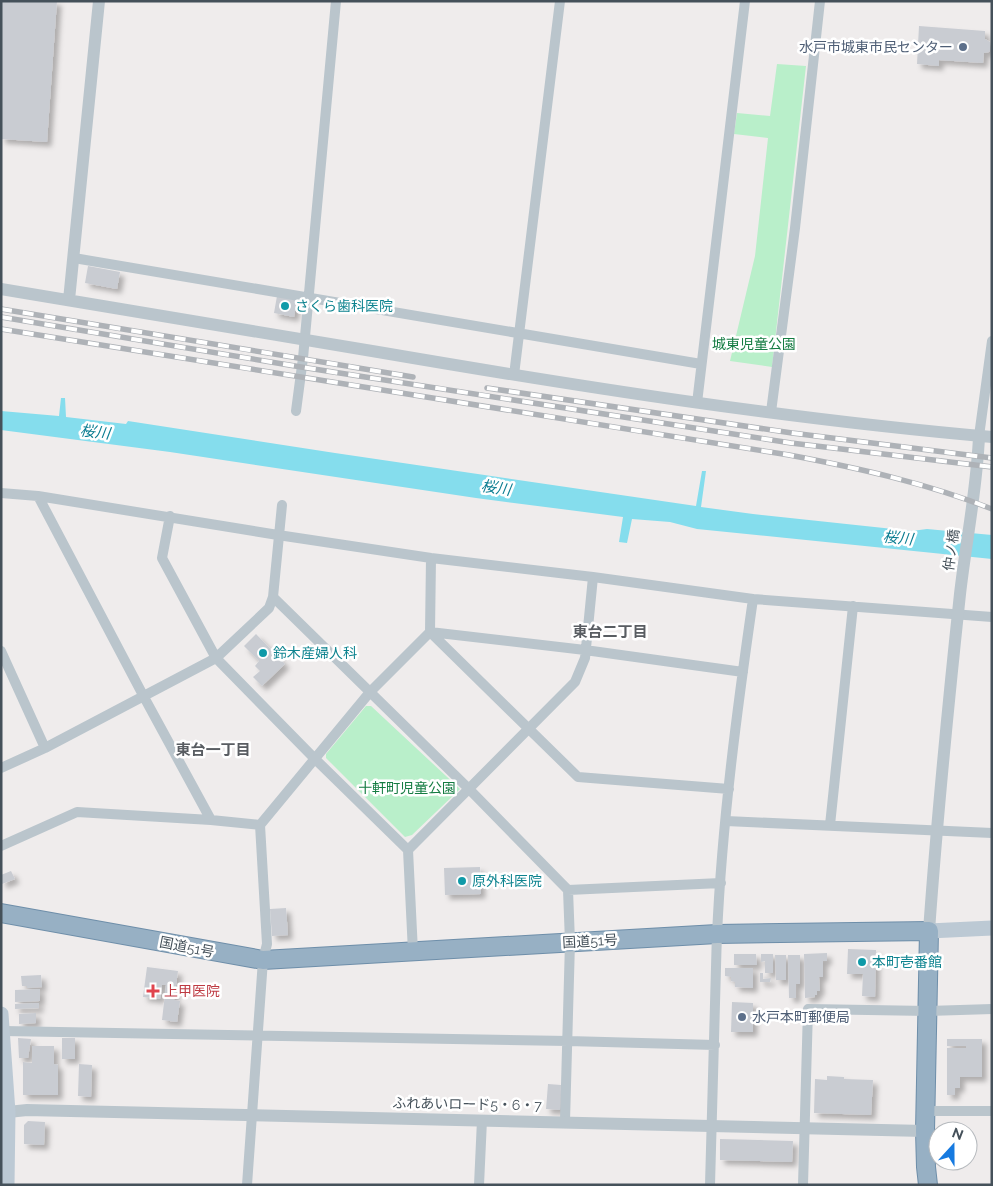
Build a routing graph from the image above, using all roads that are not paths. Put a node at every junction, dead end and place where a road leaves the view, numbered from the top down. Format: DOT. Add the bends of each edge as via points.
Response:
graph roads {
  1 [pos="99,1"];
  2 [pos="336,1"];
  3 [pos="560,1"];
  4 [pos="745,1"];
  5 [pos="820,1"];
  6 [pos="74,258"];
  7 [pos="1,289"];
  8 [pos="308,297"];
  9 [pos="69,300"];
  10 [pos="521,333"];
  11 [pos="304,340"];
  12 [pos="992,341"];
  13 [pos="701,364"];
  14 [pos="514,375"];
  15 [pos="697,403"];
  16 [pos="296,411"];
  17 [pos="772,412"];
  18 [pos="985,436"];
  19 [pos="1,493"];
  20 [pos="38,496"];
  21 [pos="282,505"];
  22 [pos="170,516"];
  23 [pos="278,535"];
  24 [pos="431,558"];
  25 [pos="593,577"];
  26 [pos="272,597"];
  27 [pos="753,599"];
  28 [pos="853,606"];
  29 [pos="958,613"];
  30 [pos="992,617"];
  31 [pos="430,632"];
  32 [pos="585,650"];
  33 [pos="1,651"];
  34 [pos="216,658"];
  35 [pos="743,672"];
  36 [pos="370,692"];
  37 [pos="144,697"];
  38 [pos="530,729"];
  39 [pos="45,748"];
  40 [pos="314,758"];
  41 [pos="1,768"];
  42 [pos="469,789"];
  43 [pos="729,789"];
  44 [pos="211,820"];
  45 [pos="726,821"];
  46 [pos="260,825"];
  47 [pos="830,825"];
  48 [pos="936,832"];
  49 [pos="992,834"];
  50 [pos="1,846"];
  51 [pos="408,850"];
  52 [pos="721,883"];
  53 [pos="568,890"];
  54 [pos="1,913"];
  55 [pos="992,928"];
  56 [pos="929,931"];
  57 [pos="717,934"];
  58 [pos="570,942"];
  59 [pos="413,952"];
  60 [pos="263,960"];
  61 [pos="992,1009"];
  62 [pos="928,1011"];
  63 [pos="1,1014"];
  64 [pos="3,1032"];
  65 [pos="258,1035"];
  66 [pos="568,1041"];
  67 [pos="715,1045"];
  68 [pos="926,1111"];
  69 [pos="992,1111"];
  70 [pos="5,1114"];
  71 [pos="252,1115"];
  72 [pos="482,1120"];
  73 [pos="565,1121"];
  74 [pos="712,1125"];
  75 [pos="805,1128"];
  76 [pos="925,1131"];
  77 [pos="8,1185"];
  78 [pos="247,1185"];
  79 [pos="479,1185"];
  80 [pos="710,1185"];
  81 [pos="803,1185"];
  82 [pos="928,1185"];
  1 -- 6 [label="street"];
  2 -- 8 [label="street"];
  3 -- 10 [label="street"];
  4 -- 13 [label="street"];
  5 -- 17 [label="street"];
  6 -- 8 [label="street"];
  6 -- 9 [label="street"];
  7 -- 9 [label="street"];
  8 -- 10 [label="street"];
  8 -- 11 [label="street"];
  9 -- 11 [label="street"];
  10 -- 13 [label="street"];
  10 -- 14 [label="street"];
  11 -- 14 [label="street"];
  11 -- 16 [label="street"];
  12 -- 18 [label="street"];
  13 -- 15 [label="street"];
  14 -- 15 [label="street"];
  15 -- 17 [label="street"];
  17 -- 18 [label="street"];
  18 -- 29 [label="street, 仲ノ橋"];
  19 -- 20 [label="street"];
  20 -- 22 [label="street"];
  20 -- 37 [label="street"];
  21 -- 23 [label="street"];
  22 -- 23 [label="street"];
  22 -- 34 [label="street" via="162,558"];
  23 -- 24 [label="street"];
  23 -- 26 [label="street"];
  24 -- 25 [label="street"];
  24 -- 31 [label="street"];
  25 -- 27 [label="street"];
  25 -- 32 [label="street"];
  26 -- 34 [label="street" via="269,608"];
  26 -- 36 [label="street"];
  27 -- 28 [label="street"];
  27 -- 35 [label="street"];
  28 -- 29 [label="street"];
  28 -- 47 [label="street"];
  29 -- 30 [label="street"];
  29 -- 48 [label="street, 仲ノ橋"];
  31 -- 32 [label="street"];
  31 -- 36 [label="street"];
  31 -- 38 [label="street"];
  32 -- 35 [label="street"];
  32 -- 38 [label="street" via="575,682"];
  33 -- 39 [label="street"];
  34 -- 37 [label="street"];
  34 -- 40 [label="street"];
  35 -- 43 [label="street"];
  36 -- 40 [label="street"];
  36 -- 42 [label="street"];
  37 -- 39 [label="street"];
  37 -- 44 [label="street"];
  38 -- 42 [label="street"];
  38 -- 43 [label="street" via="578,777"];
  39 -- 41 [label="street"];
  40 -- 46 [label="street"];
  40 -- 51 [label="street"];
  42 -- 51 [label="street"];
  42 -- 53 [label="street"];
  43 -- 45 [label="street"];
  44 -- 46 [label="street"];
  44 -- 50 [label="street" via="77,812"];
  45 -- 47 [label="street"];
  45 -- 52 [label="street"];
  46 -- 60 [label="street" via="267,944"];
  47 -- 48 [label="street"];
  48 -- 49 [label="street"];
  48 -- 56 [label="street, 仲ノ橋"];
  51 -- 59 [label="street"];
  52 -- 53 [label="street"];
  52 -- 57 [label="street"];
  53 -- 58 [label="street"];
  54 -- 60 [label="highway, 国道51号"];
  55 -- 56 [label="main road"];
  56 -- 57 [label="highway, 国道51号"];
  56 -- 62 [label="highway"];
  57 -- 58 [label="highway, 国道51号"];
  57 -- 67 [label="street"];
  58 -- 59 [label="highway, 国道51号"];
  58 -- 66 [label="street"];
  59 -- 60 [label="highway, 国道51号"];
  60 -- 65 [label="street"];
  61 -- 62 [label="street"];
  62 -- 68 [label="highway"];
  62 -- 75 [label="street" via="808,1009"];
  63 -- 64 [label="main road"];
  64 -- 65 [label="street"];
  64 -- 70 [label="main road"];
  65 -- 66 [label="street"];
  65 -- 71 [label="street"];
  66 -- 67 [label="street"];
  66 -- 73 [label="street"];
  67 -- 74 [label="street"];
  68 -- 69 [label="street"];
  68 -- 76 [label="highway"];
  70 -- 71 [label="street, ふれあいロード5・6・7" via="27,1110"];
  70 -- 77 [label="main road"];
  71 -- 72 [label="street, ふれあいロード5・6・7"];
  71 -- 78 [label="street"];
  72 -- 73 [label="street, ふれあいロード5・6・7"];
  72 -- 79 [label="street"];
  73 -- 74 [label="street, ふれあいロード5・6・7"];
  74 -- 75 [label="street, ふれあいロード5・6・7"];
  74 -- 80 [label="street"];
  75 -- 76 [label="street, ふれあいロード5・6・7"];
  75 -- 81 [label="street"];
  76 -- 82 [label="highway"];
}
